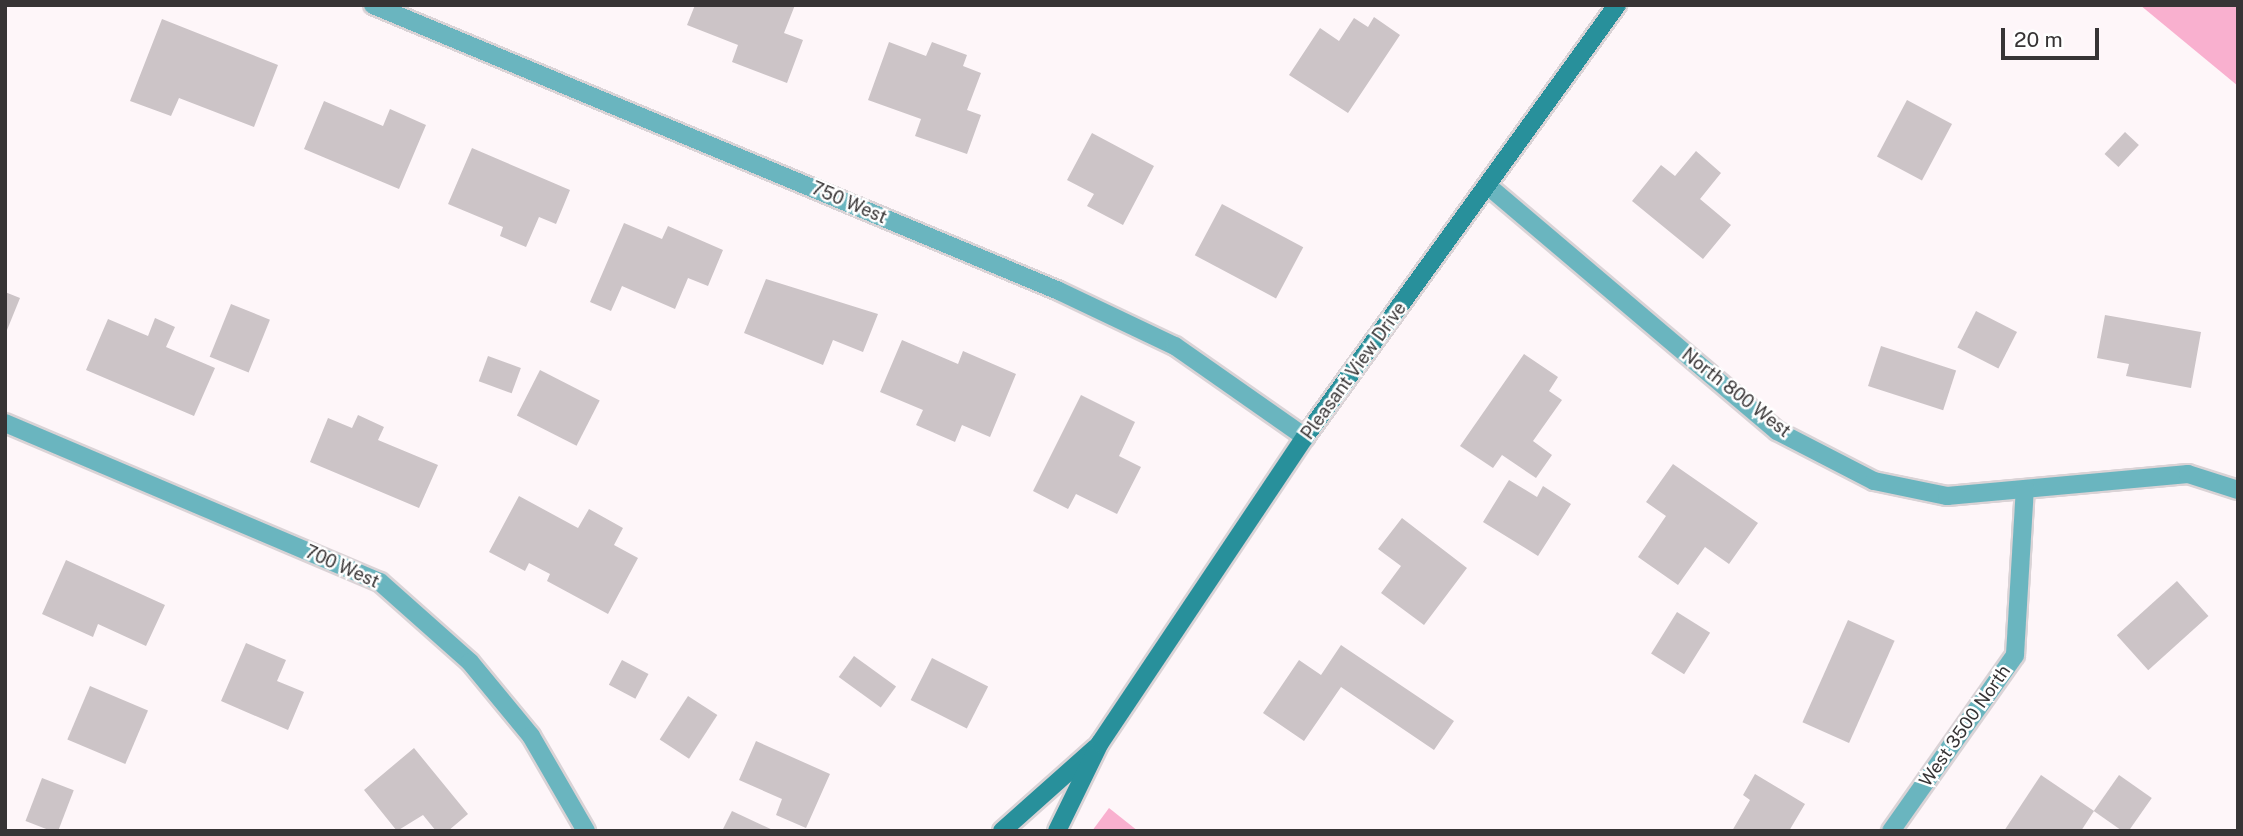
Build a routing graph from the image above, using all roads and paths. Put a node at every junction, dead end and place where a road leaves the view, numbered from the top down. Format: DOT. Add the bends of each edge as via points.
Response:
graph roads {
  1 [pos="373,5"];
  2 [pos="1617,5"];
  3 [pos="1488,186"];
  4 [pos="5,424"];
  5 [pos="1306,437"];
  6 [pos="2025,489"];
  7 [pos="2238,490"];
  8 [pos="1100,743"];
  9 [pos="586,831"];
  10 [pos="1002,831"];
  11 [pos="1057,831"];
  12 [pos="1891,831"];
  1 -- 5 [label="street, 750 West" via="1059,291 1175,346"];
  2 -- 3 [label="main road, Pleasant View Drive"];
  3 -- 5 [label="main road, Pleasant View Drive"];
  3 -- 6 [label="street, North 800 West" via="1777,430 1874,481 1947,496"];
  4 -- 9 [label="street, 700 West" via="380,582 470,662 531,736"];
  5 -- 8 [label="main road, Pleasant View Drive"];
  6 -- 7 [label="street, North 800 West" via="2188,474"];
  6 -- 12 [label="street, West 3500 North" via="2015,655"];
  8 -- 10 [label="main road, Pleasant View Drive"];
  8 -- 11 [label="main road, Pleasant View Drive"];
}
